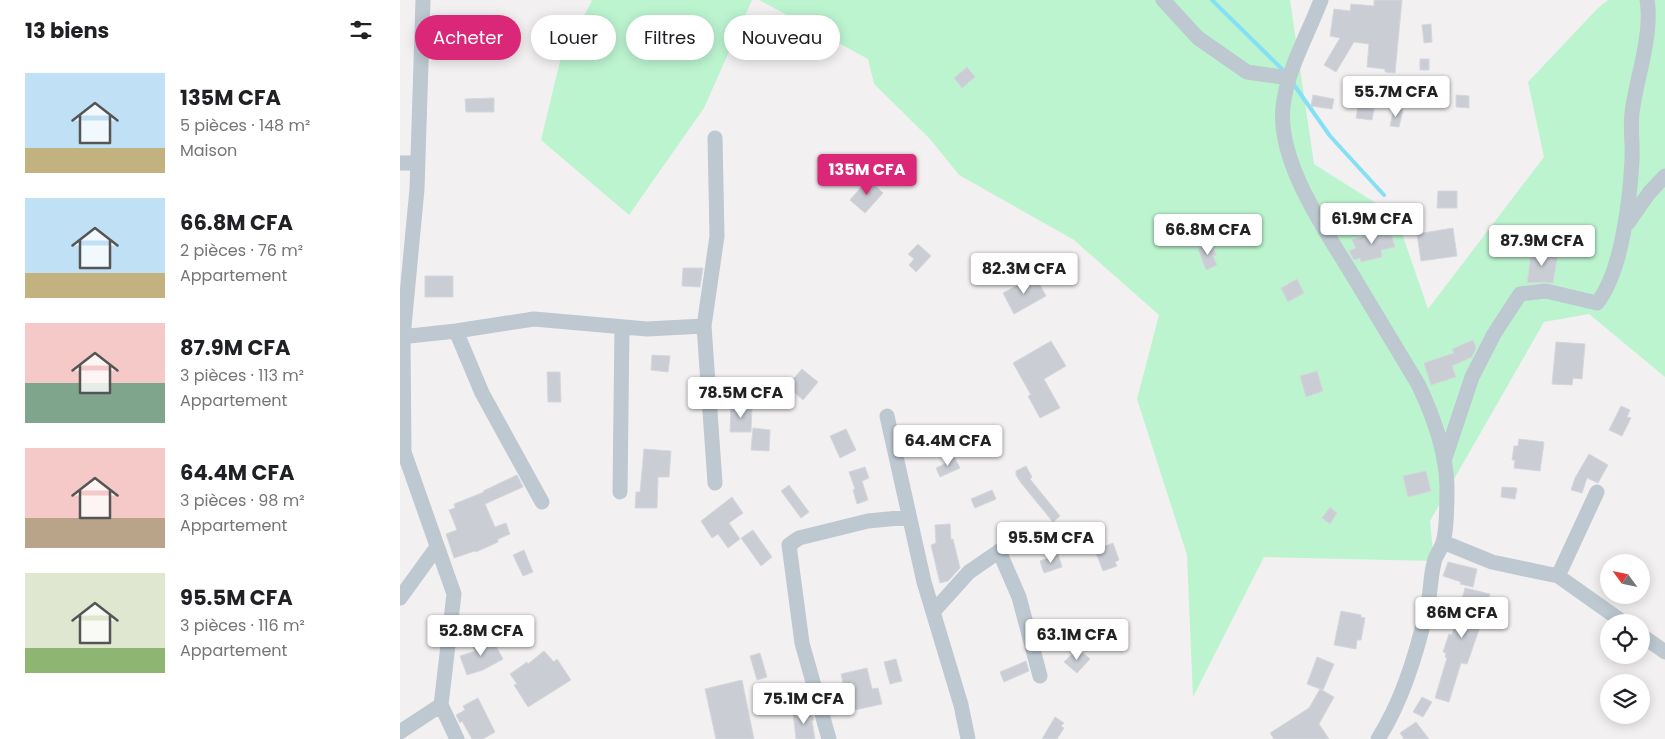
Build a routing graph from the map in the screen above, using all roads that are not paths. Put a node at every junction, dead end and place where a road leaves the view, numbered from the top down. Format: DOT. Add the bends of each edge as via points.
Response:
graph roads {
  1 [pos="423,0"];
  2 [pos="1163,0"];
  3 [pos="1321,0"];
  4 [pos="1646,0"];
  5 [pos="1289,78"];
  6 [pos="716,138"];
  7 [pos="400,163"];
  8 [pos="418,163"];
  9 [pos="1665,176"];
  10 [pos="1624,228"];
  11 [pos="704,326"];
  12 [pos="622,327"];
  13 [pos="456,331"];
  14 [pos="401,337"];
  15 [pos="887,416"];
  16 [pos="1444,461"];
  17 [pos="715,483"];
  18 [pos="620,492"];
  19 [pos="1597,492"];
  20 [pos="542,502"];
  21 [pos="909,518"];
  22 [pos="1030,530"];
  23 [pos="1443,542"];
  24 [pos="437,547"];
  25 [pos="999,552"];
  26 [pos="1558,576"];
  27 [pos="400,598"];
  28 [pos="933,612"];
  29 [pos="1612,614"];
  30 [pos="1650,641"];
  31 [pos="1665,652"];
  32 [pos="1040,676"];
  33 [pos="441,705"];
  34 [pos="400,732"];
  35 [pos="457,739"];
  36 [pos="829,739"];
  37 [pos="968,739"];
  38 [pos="1378,739"];
  1 -- 8 [label="street"];
  2 -- 5 [label="street" via="1198,38 1247,72"];
  3 -- 5 [label="street"];
  4 -- 10 [label="street" via="1649,12 1632,114 1632,168"];
  5 -- 16 [label="street" via="1283,107 1283,131 1304,193 1418,384 1437,431"];
  6 -- 11 [label="street" via="718,236"];
  7 -- 8 [label="street"];
  8 -- 14 [label="street"];
  9 -- 10 [label="street"];
  10 -- 16 [label="street" via="1616,264 1604,295 1597,303 1546,291 1520,294 1472,377"];
  11 -- 12 [label="street"];
  11 -- 17 [label="street"];
  12 -- 13 [label="street" via="534,319"];
  12 -- 18 [label="street"];
  13 -- 14 [label="street"];
  13 -- 20 [label="street" via="482,393"];
  14 -- 24 [label="street" via="404,452"];
  15 -- 21 [label="street"];
  16 -- 23 [label="street" via="1447,492"];
  19 -- 26 [label="street"];
  21 -- 28 [label="street"];
  21 -- 36 [label="street" via="868,521 799,538 788,545 802,643"];
  22 -- 25 [label="street"];
  23 -- 26 [label="street" via="1492,562"];
  23 -- 38 [label="street" via="1434,561 1428,607 1410,671"];
  24 -- 27 [label="street"];
  24 -- 33 [label="street" via="454,594"];
  25 -- 28 [label="street" via="969,572"];
  25 -- 32 [label="street" via="1019,597"];
  26 -- 29 [label="street"];
  28 -- 37 [label="street"];
  30 -- 31 [label="street"];
  33 -- 34 [label="street"];
  33 -- 35 [label="street"];
}
